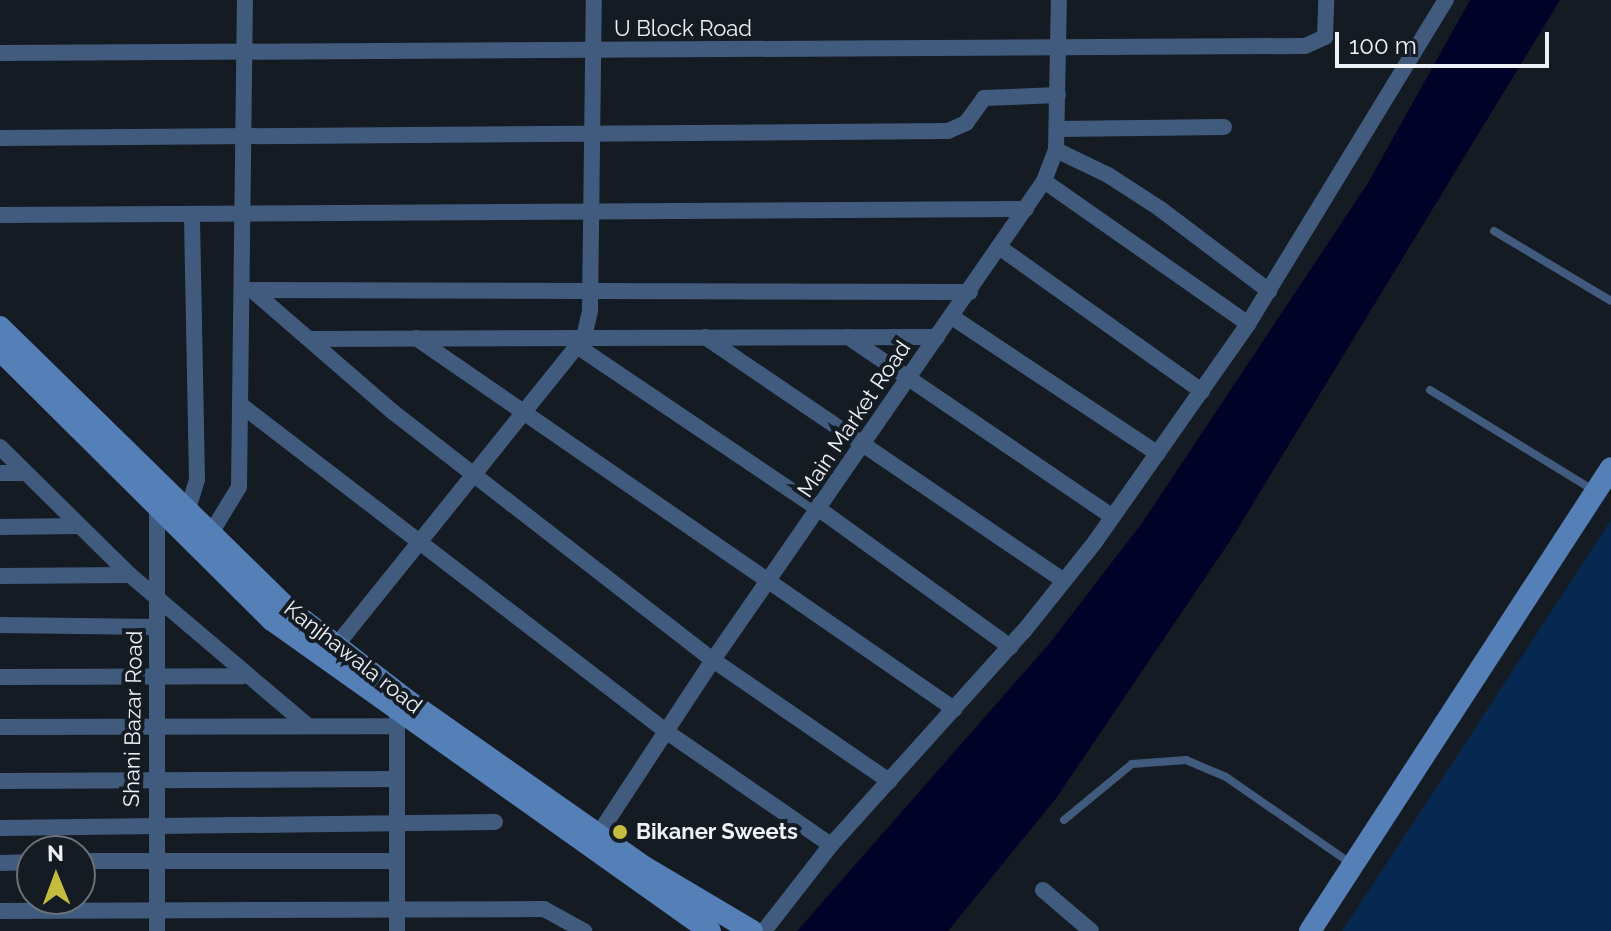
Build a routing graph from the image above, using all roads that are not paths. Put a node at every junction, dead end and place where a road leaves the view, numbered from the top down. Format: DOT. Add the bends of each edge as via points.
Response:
graph roads {
  1 [pos="245,0"];
  2 [pos="594,0"];
  3 [pos="1059,0"];
  4 [pos="1326,0"];
  5 [pos="1446,0"];
  6 [pos="1059,49"];
  7 [pos="595,51"];
  8 [pos="245,52"];
  9 [pos="0,53"];
  10 [pos="1058,95"];
  11 [pos="1224,127"];
  12 [pos="1057,129"];
  13 [pos="591,131"];
  14 [pos="245,136"];
  15 [pos="0,138"];
  16 [pos="1056,150"];
  17 [pos="1044,181"];
  18 [pos="1026,209"];
  19 [pos="589,212"];
  20 [pos="243,213"];
  21 [pos="0,215"];
  22 [pos="192,215"];
  23 [pos="1494,231"];
  24 [pos="999,247"];
  25 [pos="248,290"];
  26 [pos="1269,291"];
  27 [pos="970,292"];
  28 [pos="588,293"];
  29 [pos="1611,301"];
  30 [pos="952,317"];
  31 [pos="1248,324"];
  32 [pos="0,327"];
  33 [pos="846,336"];
  34 [pos="705,337"];
  35 [pos="937,337"];
  36 [pos="416,338"];
  37 [pos="309,339"];
  38 [pos="580,342"];
  39 [pos="0,350"];
  40 [pos="909,376"];
  41 [pos="1430,390"];
  42 [pos="1202,391"];
  43 [pos="241,405"];
  44 [pos="523,412"];
  45 [pos="861,444"];
  46 [pos="0,447"];
  47 [pos="1158,454"];
  48 [pos="1611,468"];
  49 [pos="0,473"];
  50 [pos="25,473"];
  51 [pos="472,473"];
  52 [pos="1596,491"];
  53 [pos="173,503"];
  54 [pos="819,509"];
  55 [pos="1113,517"];
  56 [pos="79,526"];
  57 [pos="0,527"];
  58 [pos="211,533"];
  59 [pos="416,544"];
  60 [pos="130,575"];
  61 [pos="0,576"];
  62 [pos="770,581"];
  63 [pos="1064,581"];
  64 [pos="156,598"];
  65 [pos="0,625"];
  66 [pos="156,627"];
  67 [pos="1010,647"];
  68 [pos="331,652"];
  69 [pos="713,660"];
  70 [pos="243,676"];
  71 [pos="0,677"];
  72 [pos="155,677"];
  73 [pos="954,709"];
  74 [pos="397,720"];
  75 [pos="155,726"];
  76 [pos="308,726"];
  77 [pos="0,727"];
  78 [pos="667,732"];
  79 [pos="396,779"];
  80 [pos="0,781"];
  81 [pos="154,781"];
  82 [pos="889,781"];
  83 [pos="1064,820"];
  84 [pos="495,822"];
  85 [pos="393,825"];
  86 [pos="0,828"];
  87 [pos="154,828"];
  88 [pos="594,841"];
  89 [pos="831,845"];
  90 [pos="156,859"];
  91 [pos="96,861"];
  92 [pos="394,861"];
  93 [pos="1353,865"];
  94 [pos="1043,890"];
  95 [pos="394,909"];
  96 [pos="156,910"];
  97 [pos="0,911"];
  98 [pos="157,931"];
  99 [pos="397,931"];
  100 [pos="584,931"];
  101 [pos="710,931"];
  102 [pos="752,931"];
  103 [pos="764,931"];
  104 [pos="1091,931"];
  105 [pos="1310,931"];
  1 -- 8 [label="street"];
  2 -- 7 [label="street"];
  3 -- 6 [label="street, Main Market Road"];
  4 -- 6 [label="street, U Block Road" via="1325,37 1315,45"];
  5 -- 26 [label="street"];
  6 -- 7 [label="street, U Block Road"];
  6 -- 10 [label="street, Main Market Road"];
  7 -- 8 [label="street, U Block Road"];
  7 -- 13 [label="street"];
  8 -- 9 [label="street, U Block Road"];
  8 -- 14 [label="street"];
  10 -- 12 [label="street, Main Market Road"];
  10 -- 13 [label="street" via="984,98 966,123 948,131"];
  11 -- 12 [label="street"];
  12 -- 16 [label="street, Main Market Road"];
  13 -- 14 [label="street"];
  13 -- 19 [label="street"];
  14 -- 15 [label="street"];
  14 -- 20 [label="street"];
  16 -- 17 [label="street, Main Market Road"];
  16 -- 26 [label="street" via="1159,208"];
  17 -- 18 [label="street, Main Market Road"];
  17 -- 31 [label="street"];
  18 -- 19 [label="street"];
  18 -- 24 [label="street, Main Market Road"];
  19 -- 20 [label="street"];
  19 -- 28 [label="street"];
  20 -- 22 [label="street"];
  20 -- 25 [label="street"];
  21 -- 22 [label="street"];
  22 -- 53 [label="street, Shani Bazar Road" via="197,479"];
  23 -- 29 [label="lane"];
  24 -- 27 [label="street, Main Market Road"];
  24 -- 42 [label="street"];
  25 -- 28 [label="street"];
  25 -- 37 [label="street"];
  25 -- 43 [label="street"];
  26 -- 31 [label="street"];
  27 -- 28 [label="street"];
  27 -- 30 [label="street, Main Market Road"];
  28 -- 38 [label="street"];
  30 -- 35 [label="street, Main Market Road"];
  30 -- 47 [label="street"];
  31 -- 42 [label="street"];
  32 -- 53 [label="main road, Kanjhawala road"];
  33 -- 34 [label="street"];
  33 -- 35 [label="street"];
  33 -- 40 [label="street"];
  34 -- 38 [label="street"];
  34 -- 45 [label="street"];
  35 -- 40 [label="street, Main Market Road"];
  36 -- 37 [label="street"];
  36 -- 38 [label="street"];
  36 -- 44 [label="street"];
  37 -- 51 [label="street"];
  38 -- 44 [label="street"];
  38 -- 54 [label="street"];
  39 -- 53 [label="main road, Kanjhawala road"];
  40 -- 45 [label="street, Main Market Road"];
  40 -- 55 [label="street"];
  41 -- 52 [label="lane"];
  42 -- 47 [label="street"];
  43 -- 58 [label="street" via="239,487"];
  43 -- 59 [label="street"];
  44 -- 51 [label="street"];
  44 -- 62 [label="street"];
  45 -- 54 [label="street, Main Market Road"];
  45 -- 63 [label="street"];
  46 -- 50 [label="street"];
  47 -- 55 [label="street"];
  48 -- 52 [label="main road"];
  49 -- 50 [label="street"];
  50 -- 56 [label="street"];
  51 -- 59 [label="street"];
  51 -- 69 [label="street"];
  52 -- 93 [label="main road"];
  53 -- 58 [label="main road, Kanjhawala road"];
  53 -- 64 [label="street, Shani Bazar Road"];
  53 -- 68 [label="main road, Kanjhawala road" via="272,620"];
  54 -- 62 [label="street, Main Market Road"];
  54 -- 67 [label="street"];
  55 -- 63 [label="street"];
  56 -- 57 [label="street"];
  56 -- 60 [label="street"];
  58 -- 68 [label="main road, Kanjhawala road"];
  59 -- 68 [label="street"];
  59 -- 78 [label="street"];
  60 -- 61 [label="street"];
  60 -- 64 [label="street"];
  62 -- 69 [label="street, Main Market Road"];
  62 -- 73 [label="street"];
  63 -- 67 [label="street"];
  64 -- 66 [label="street, Shani Bazar Road"];
  64 -- 70 [label="street"];
  65 -- 66 [label="street"];
  66 -- 72 [label="street, Shani Bazar Road"];
  67 -- 73 [label="street"];
  68 -- 74 [label="main road, Kanjhawala road"];
  68 -- 88 [label="main road, Kanjhawala road"];
  69 -- 78 [label="street, Main Market Road"];
  69 -- 82 [label="street"];
  70 -- 72 [label="street"];
  70 -- 76 [label="street"];
  71 -- 72 [label="street"];
  72 -- 75 [label="street, Shani Bazar Road"];
  73 -- 82 [label="street"];
  74 -- 76 [label="street"];
  74 -- 79 [label="street"];
  74 -- 88 [label="main road, Kanjhawala road"];
  75 -- 76 [label="street"];
  75 -- 77 [label="street"];
  75 -- 81 [label="street, Shani Bazar Road"];
  78 -- 88 [label="street, Main Market Road"];
  78 -- 89 [label="street"];
  79 -- 81 [label="street"];
  79 -- 85 [label="street"];
  80 -- 81 [label="street"];
  81 -- 87 [label="street, Shani Bazar Road"];
  82 -- 89 [label="street"];
  83 -- 93 [label="lane" via="1132,764 1186,760 1226,777"];
  84 -- 85 [label="street"];
  85 -- 87 [label="street"];
  85 -- 92 [label="street"];
  86 -- 87 [label="street"];
  87 -- 90 [label="street, Shani Bazar Road"];
  88 -- 101 [label="main road, Kanjhawala road"];
  88 -- 102 [label="main road, Kanjhawala road"];
  89 -- 103 [label="street"];
  90 -- 91 [label="street"];
  90 -- 92 [label="street"];
  90 -- 96 [label="street, Shani Bazar Road"];
  92 -- 95 [label="street"];
  93 -- 105 [label="main road"];
  94 -- 104 [label="street"];
  95 -- 96 [label="street"];
  95 -- 99 [label="street"];
  95 -- 100 [label="street" via="544,909"];
  96 -- 97 [label="street"];
  96 -- 98 [label="street, Shani Bazar Road"];
}
